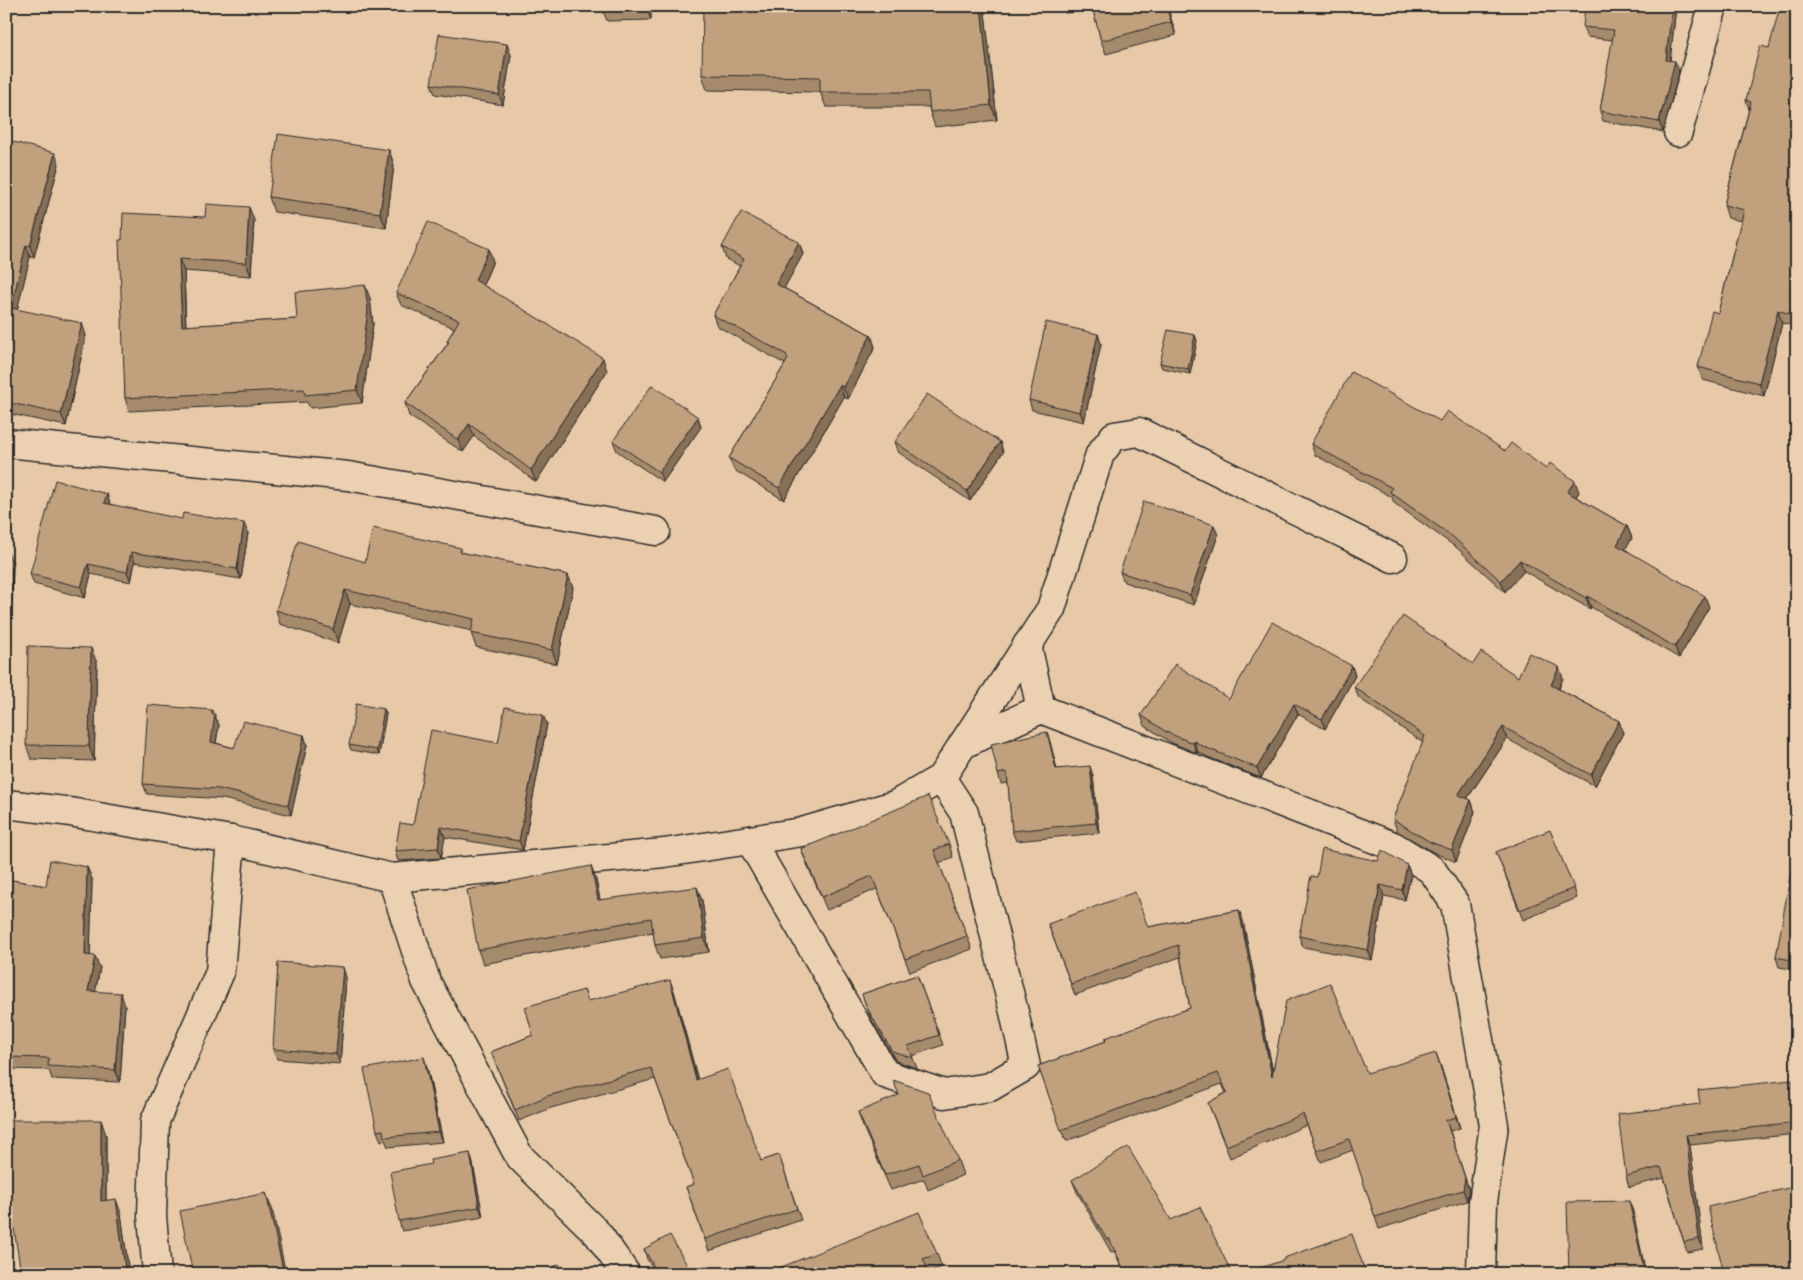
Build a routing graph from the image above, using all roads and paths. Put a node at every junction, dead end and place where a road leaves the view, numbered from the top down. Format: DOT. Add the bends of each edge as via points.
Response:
graph roads {
  1 [pos="1713,6"];
  2 [pos="1678,132"];
  3 [pos="6,443"];
  4 [pos="656,531"];
  5 [pos="1393,558"];
  6 [pos="1027,645"];
  7 [pos="1040,709"];
  8 [pos="963,744"];
  9 [pos="941,778"];
  10 [pos="6,804"];
  11 [pos="231,840"];
  12 [pos="750,840"];
  13 [pos="392,878"];
  14 [pos="156,1274"];
  15 [pos="626,1274"];
  16 [pos="1480,1274"];
  1 -- 2 [label="street"];
  3 -- 4 [label="street" via="348,476"];
  5 -- 6 [label="street" via="1139,432 1114,436 1100,454 1051,609"];
  6 -- 7 [label="street"];
  6 -- 8 [label="street"];
  7 -- 8 [label="street"];
  7 -- 16 [label="street" via="1393,846 1432,870 1455,904 1494,1125 1483,1202"];
  8 -- 9 [label="street"];
  9 -- 12 [label="street" via="895,805 802,832"];
  9 -- 12 [label="street" via="964,813 1026,1066 990,1087 944,1094 885,1074"];
  10 -- 11 [label="street"];
  11 -- 13 [label="street"];
  11 -- 14 [label="street" via="220,972 155,1121 152,1216"];
  12 -- 13 [label="street" via="664,854"];
  13 -- 15 [label="street" via="426,981 519,1156 598,1234"];
}
